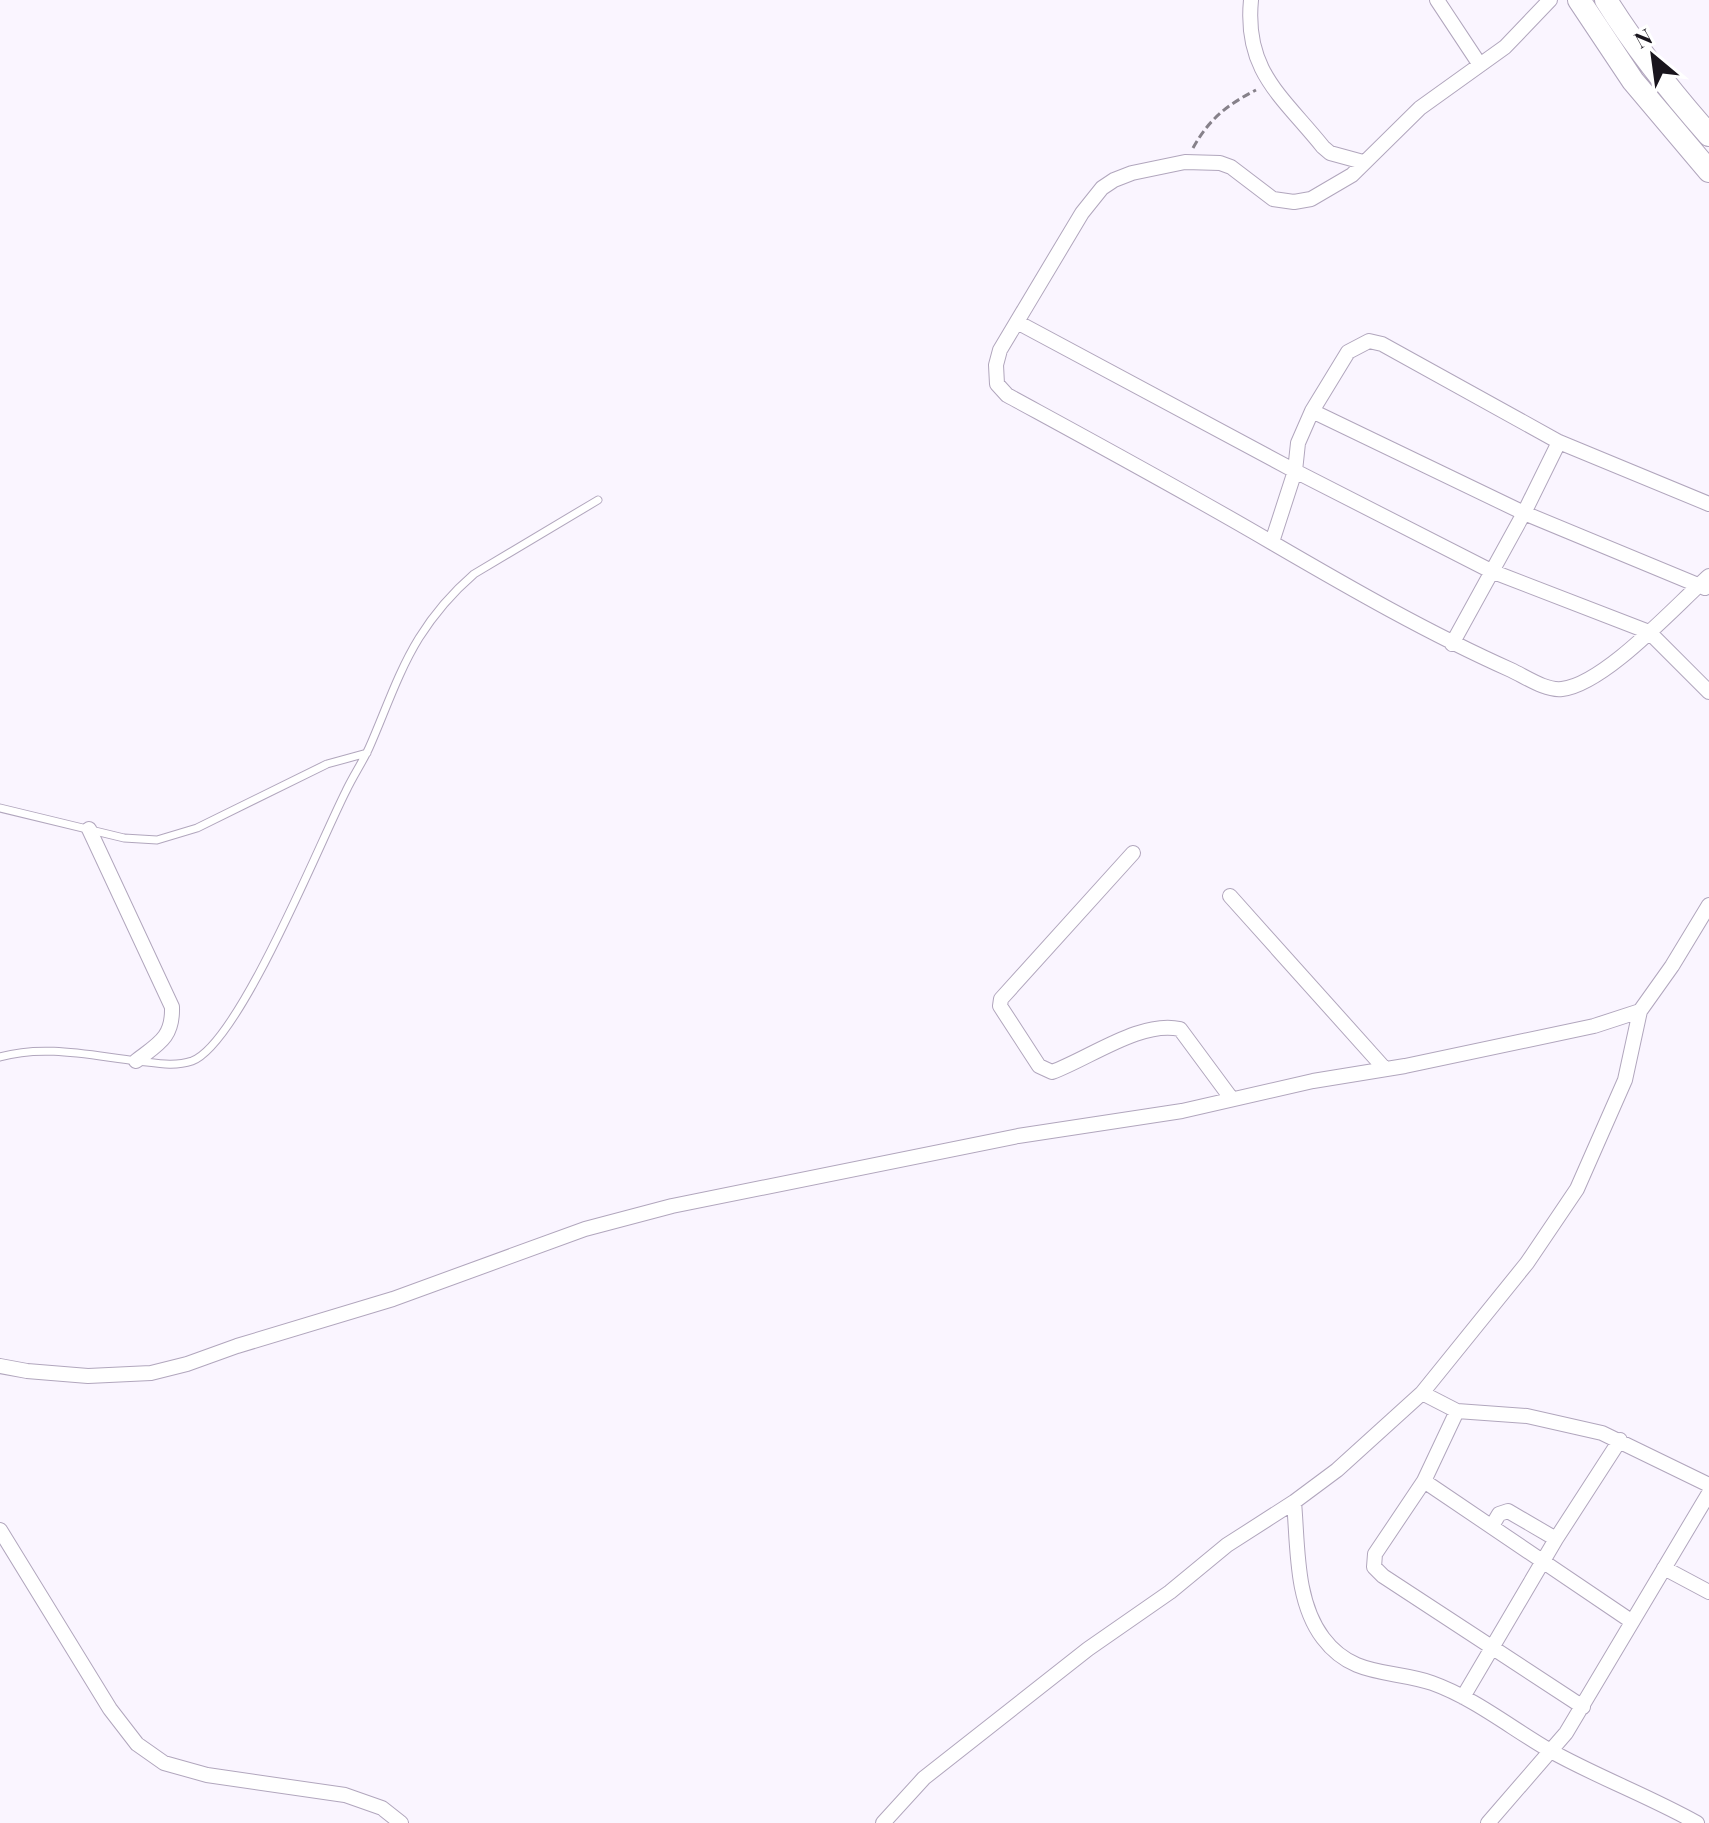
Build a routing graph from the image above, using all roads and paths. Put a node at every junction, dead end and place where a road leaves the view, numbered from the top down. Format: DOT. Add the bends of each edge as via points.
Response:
graph roads {
  1 [pos="1251,0"];
  2 [pos="1437,0"];
  3 [pos="1550,0"];
  4 [pos="1579,0"];
  5 [pos="1606,0"];
  6 [pos="1480,65"];
  7 [pos="1271,83"];
  8 [pos="1709,135"];
  9 [pos="1185,162"];
  10 [pos="1363,162"];
  11 [pos="1709,171"];
  12 [pos="1017,322"];
  13 [pos="1312,411"];
  14 [pos="1559,442"];
  15 [pos="1295,471"];
  16 [pos="598,500"];
  17 [pos="1709,504"];
  18 [pos="1524,513"];
  19 [pos="1272,542"];
  20 [pos="1491,571"];
  21 [pos="1706,584"];
  22 [pos="1649,632"];
  23 [pos="1452,644"];
  24 [pos="1709,692"];
  25 [pos="367,753"];
  26 [pos="0,808"];
  27 [pos="89,829"];
  28 [pos="1133,853"];
  29 [pos="1230,896"];
  30 [pos="1709,905"];
  31 [pos="1640,1011"];
  32 [pos="0,1057"];
  33 [pos="136,1061"];
  34 [pos="1385,1069"];
  35 [pos="1231,1098"];
  36 [pos="0,1366"];
  37 [pos="1422,1393"];
  38 [pos="1457,1411"];
  39 [pos="1620,1440"];
  40 [pos="1424,1481"];
  41 [pos="1709,1485"];
  42 [pos="1709,1493"];
  43 [pos="1294,1502"];
  44 [pos="1492,1526"];
  45 [pos="0,1530"];
  46 [pos="1556,1539"];
  47 [pos="1543,1561"];
  48 [pos="1664,1568"];
  49 [pos="1709,1592"];
  50 [pos="1631,1621"];
  51 [pos="1492,1648"];
  52 [pos="1463,1697"];
  53 [pos="1583,1707"];
  54 [pos="1551,1751"];
  55 [pos="401,1823"];
  56 [pos="883,1823"];
  57 [pos="1488,1823"];
  58 [pos="1697,1823"];
  1 -- 7 [label="street" via="1251,42"];
  2 -- 6 [label="street"];
  3 -- 6 [label="street"];
  4 -- 11 [label="main road" via="1633,81"];
  5 -- 8 [label="main road" via="1629,37"];
  6 -- 10 [label="street" via="1420,108"];
  7 -- 9 [label="path" via="1220,111"];
  7 -- 10 [label="street" via="1323,147"];
  9 -- 10 [label="street" via="1231,167 1266,196 1294,202 1328,190"];
  9 -- 12 [label="street" via="1132,173 1102,188"];
  12 -- 15 [label="street"];
  12 -- 19 [label="street" via="996,365 1000,390"];
  13 -- 14 [label="street" via="1348,352 1369,341"];
  13 -- 15 [label="street" via="1298,443"];
  13 -- 18 [label="street"];
  14 -- 17 [label="street"];
  14 -- 18 [label="street"];
  15 -- 19 [label="street"];
  15 -- 20 [label="street"];
  16 -- 25 [label="lane" via="458,588 414,648"];
  18 -- 20 [label="street"];
  18 -- 21 [label="street"];
  19 -- 23 [label="street"];
  20 -- 22 [label="street"];
  20 -- 23 [label="street"];
  21 -- 22 [label="street"];
  22 -- 23 [label="street" via="1593,677 1554,689"];
  22 -- 24 [label="street"];
  25 -- 27 [label="lane" via="327,764 172,838 133,839"];
  25 -- 33 [label="lane" via="228,1028 206,1053 181,1064"];
  26 -- 27 [label="lane"];
  27 -- 33 [label="street" via="172,1007 173,1026 165,1039"];
  28 -- 35 [label="street" via="1000,1006 1039,1066 1052,1072 1146,1030 1180,1029"];
  29 -- 34 [label="street"];
  30 -- 31 [label="street"];
  31 -- 34 [label="street" via="1594,1026"];
  31 -- 37 [label="street" via="1625,1080 1577,1189 1527,1263"];
  32 -- 33 [label="lane" via="47,1051"];
  34 -- 35 [label="street"];
  35 -- 36 [label="street" via="672,1206 585,1229 393,1299 151,1373 88,1376"];
  37 -- 38 [label="street"];
  37 -- 43 [label="street"];
  38 -- 39 [label="street" via="1527,1416"];
  38 -- 40 [label="street"];
  39 -- 41 [label="street"];
  39 -- 46 [label="street"];
  40 -- 44 [label="street"];
  40 -- 51 [label="street" via="1375,1554 1374,1567"];
  42 -- 48 [label="street"];
  43 -- 52 [label="street" via="1307,1609 1322,1637 1340,1656 1369,1671 1431,1683"];
  43 -- 56 [label="street" via="1088,1649 924,1778"];
  44 -- 46 [label="street" via="1508,1511"];
  44 -- 47 [label="street"];
  45 -- 55 [label="street" via="137,1744 164,1763 207,1775 345,1795 382,1808"];
  46 -- 47 [label="street"];
  47 -- 50 [label="street"];
  47 -- 51 [label="street"];
  48 -- 49 [label="street"];
  48 -- 50 [label="street"];
  50 -- 53 [label="street"];
  51 -- 52 [label="street"];
  51 -- 53 [label="street"];
  52 -- 54 [label="street"];
  53 -- 54 [label="street"];
  54 -- 57 [label="street"];
  54 -- 58 [label="street"];
}
